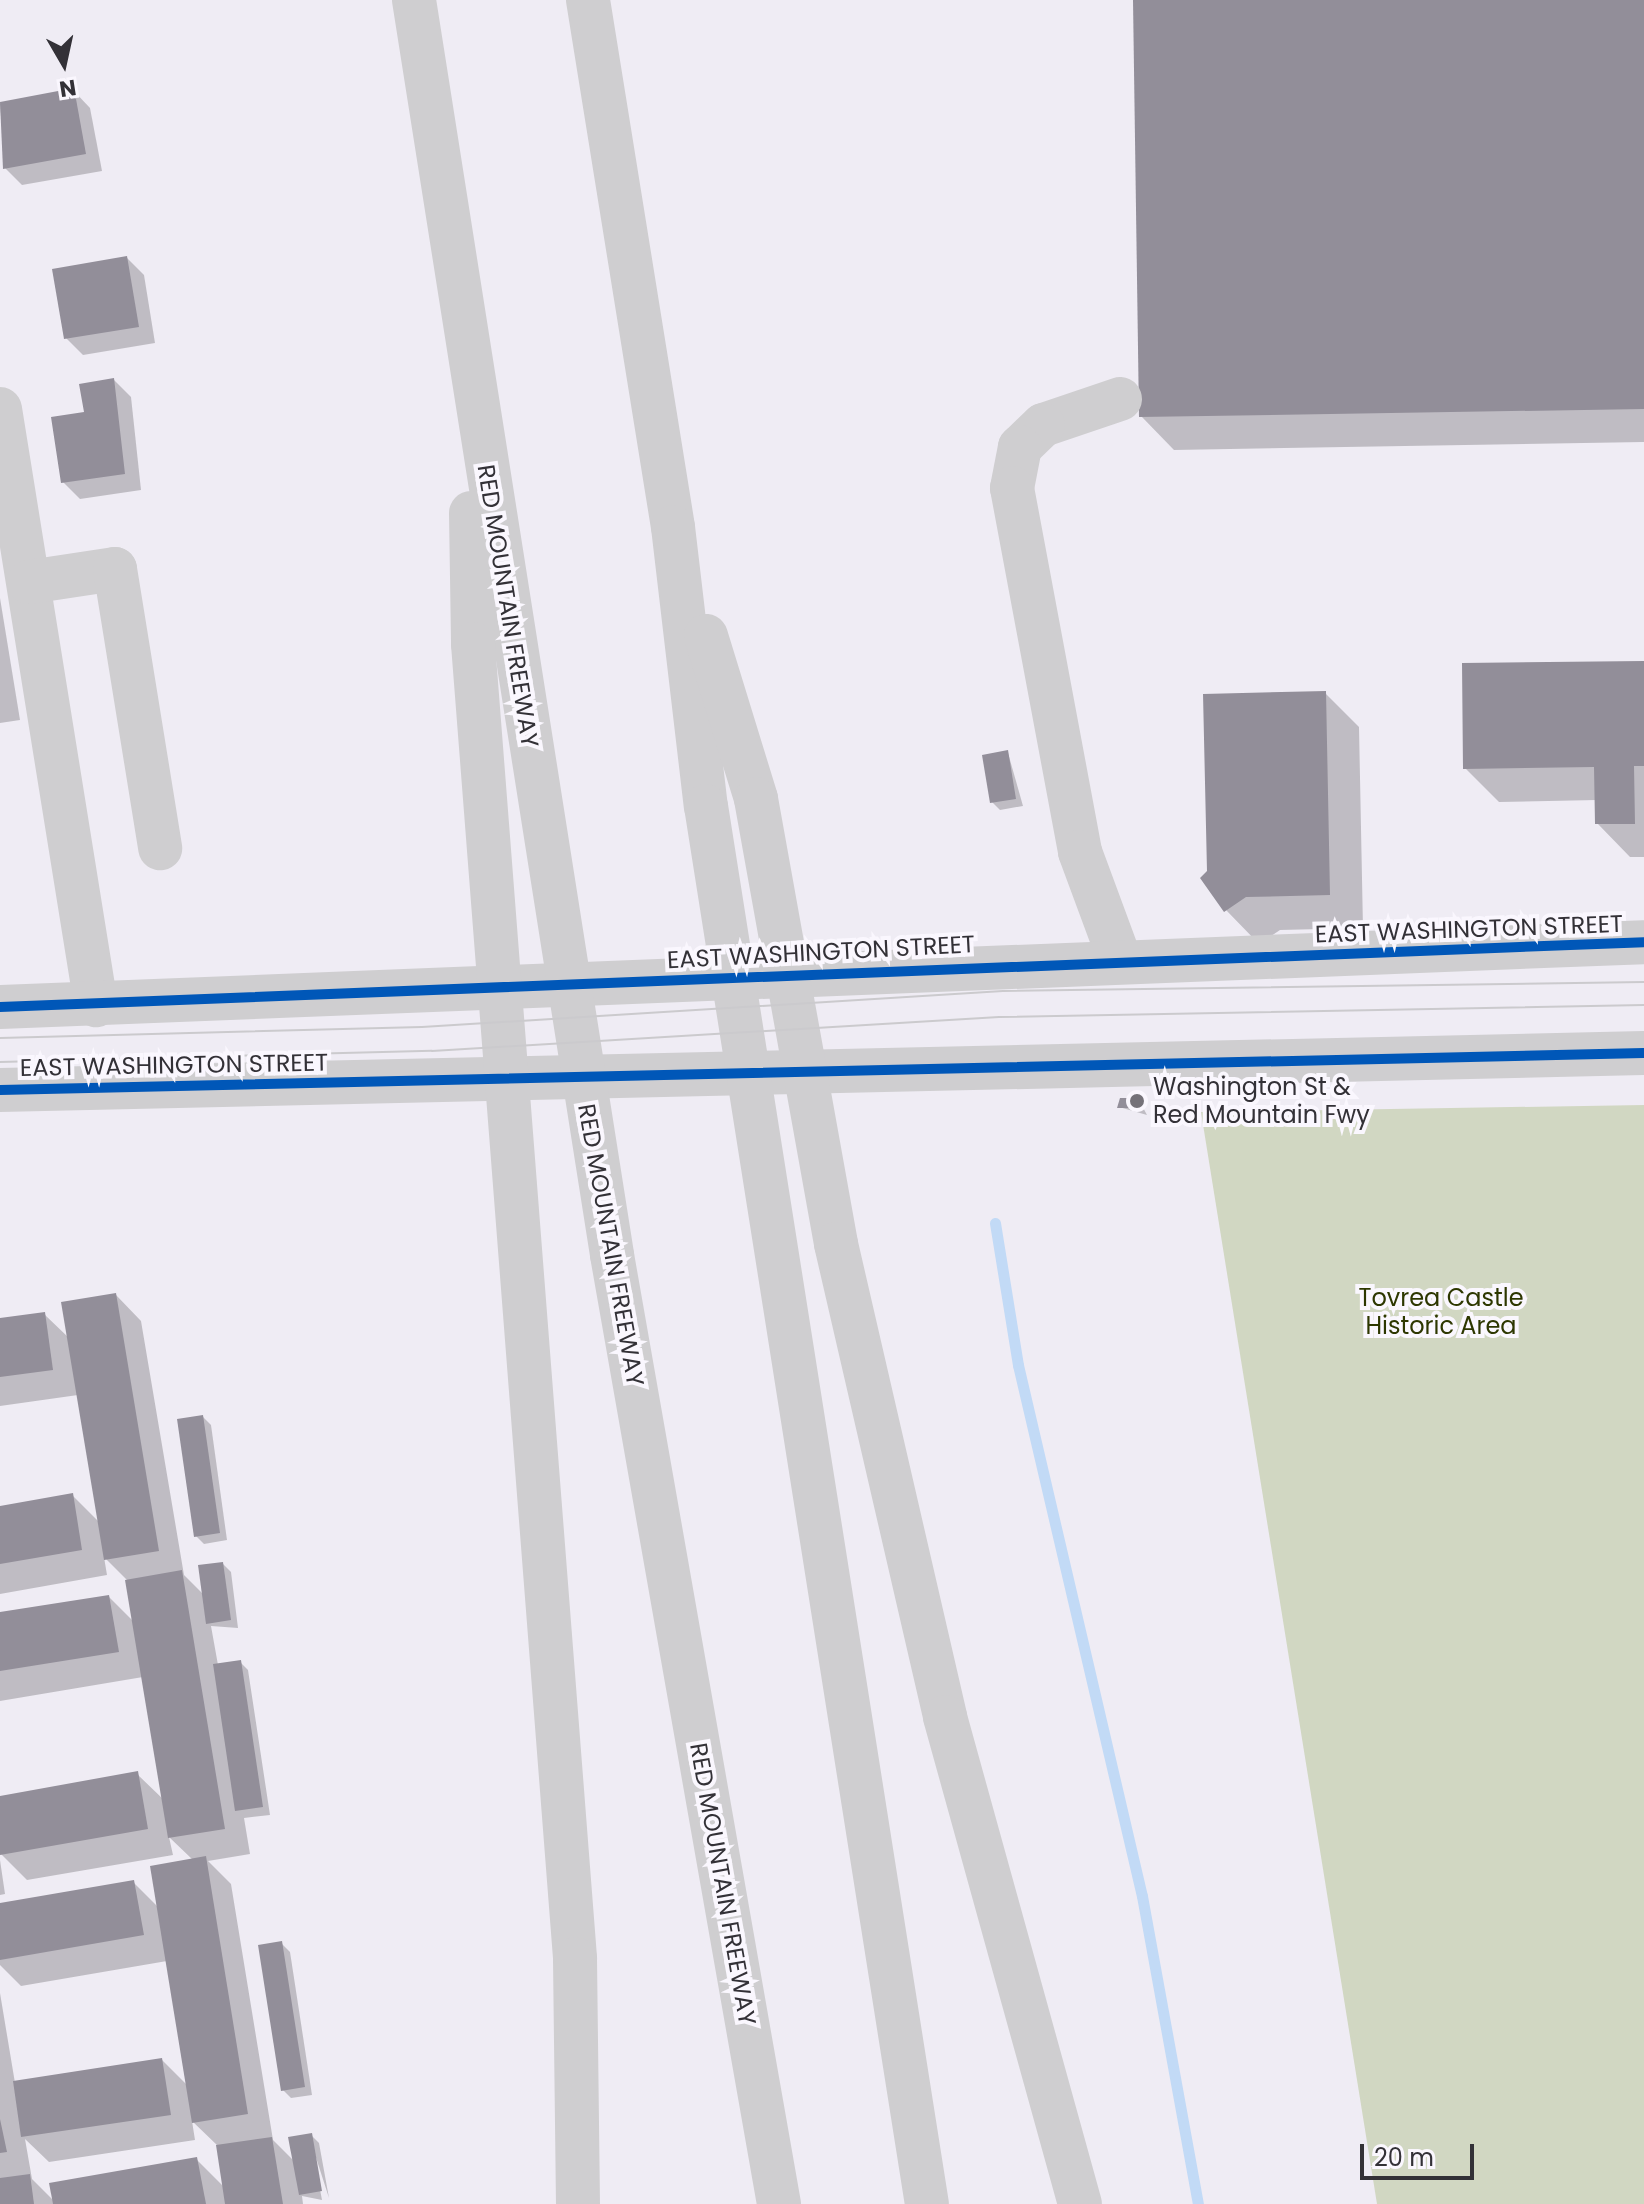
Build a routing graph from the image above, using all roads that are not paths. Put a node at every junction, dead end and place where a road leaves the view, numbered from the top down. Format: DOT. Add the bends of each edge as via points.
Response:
graph roads {
  1 [pos="414,0"];
  2 [pos="588,0"];
  3 [pos="468,346"];
  4 [pos="1120,399"];
  5 [pos="0,409"];
  6 [pos="673,527"];
  7 [pos="29,582"];
  8 [pos="160,848"];
  9 [pos="1644,942"];
  10 [pos="1120,960"];
  11 [pos="96,1005"];
  12 [pos="0,1007"];
  13 [pos="1644,1053"];
  14 [pos="0,1090"];
  15 [pos="578,2204"];
  16 [pos="779,2204"];
  17 [pos="927,2204"];
  18 [pos="1080,2204"];
  1 -- 3 [label="main road, RED MOUNTAIN FREEWAY"];
  2 -- 6 [label="main road"];
  3 -- 15 [label="main road" via="473,644 526,1272 575,1959"];
  3 -- 16 [label="main road, RED MOUNTAIN FREEWAY" via="612,1255"];
  4 -- 10 [label="main road" via="1043,425 1020,447 1012,488 1080,852"];
  5 -- 7 [label="main road"];
  6 -- 17 [label="main road" via="706,806"];
  6 -- 18 [label="main road" via="756,799 836,1244 945,1717"];
  7 -- 8 [label="main road" via="115,569"];
  7 -- 11 [label="main road"];
  9 -- 10 [label="main road, EAST WASHINGTON STREET"];
  10 -- 11 [label="main road, EAST WASHINGTON STREET"];
  11 -- 12 [label="main road, EAST WASHINGTON STREET"];
  13 -- 14 [label="main road, EAST WASHINGTON STREET"];
}
